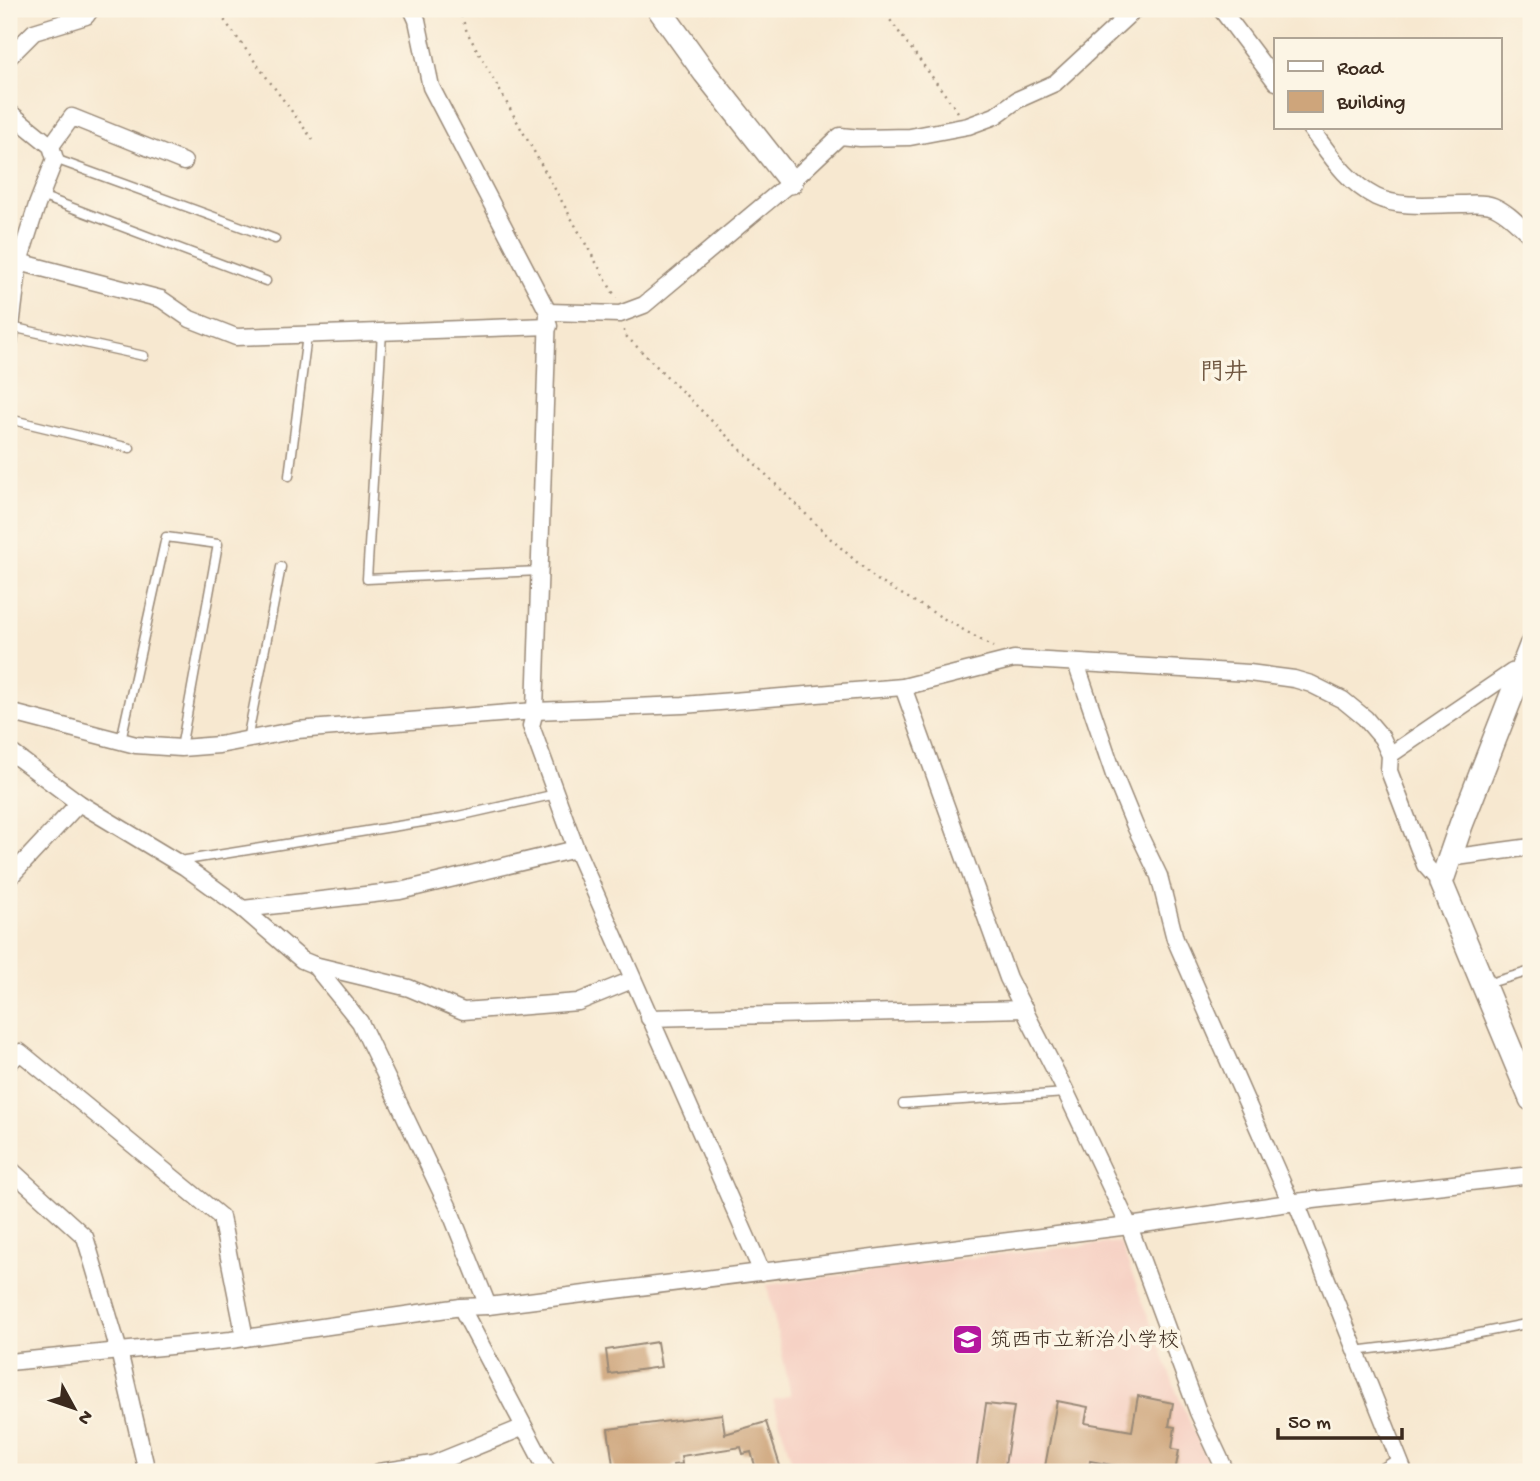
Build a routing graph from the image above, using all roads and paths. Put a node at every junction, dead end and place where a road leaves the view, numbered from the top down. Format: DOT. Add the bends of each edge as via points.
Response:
graph roads {
  1 [pos="91,9"];
  2 [pos="216,9"];
  3 [pos="412,9"];
  4 [pos="459,9"];
  5 [pos="659,9"];
  6 [pos="883,9"];
  7 [pos="1135,9"];
  8 [pos="1221,9"];
  9 [pos="9,57"];
  10 [pos="1274,79"];
  11 [pos="9,112"];
  12 [pos="968,126"];
  13 [pos="1311,130"];
  14 [pos="313,140"];
  15 [pos="53,153"];
  16 [pos="184,162"];
  17 [pos="791,182"];
  18 [pos="41,196"];
  19 [pos="1531,236"];
  20 [pos="275,239"];
  21 [pos="14,262"];
  22 [pos="266,281"];
  23 [pos="624,312"];
  24 [pos="549,319"];
  25 [pos="382,332"];
  26 [pos="307,334"];
  27 [pos="10,335"];
  28 [pos="144,356"];
  29 [pos="9,419"];
  30 [pos="130,448"];
  31 [pos="289,476"];
  32 [pos="281,567"];
  33 [pos="540,571"];
  34 [pos="1531,646"];
  35 [pos="1014,659"];
  36 [pos="1076,663"];
  37 [pos="1519,675"];
  38 [pos="903,687"];
  39 [pos="535,711"];
  40 [pos="9,712"];
  41 [pos="121,740"];
  42 [pos="247,740"];
  43 [pos="181,748"];
  44 [pos="9,751"];
  45 [pos="1390,755"];
  46 [pos="556,794"];
  47 [pos="79,803"];
  48 [pos="1531,847"];
  49 [pos="576,849"];
  50 [pos="1449,858"];
  51 [pos="176,862"];
  52 [pos="9,878"];
  53 [pos="1441,883"];
  54 [pos="243,909"];
  55 [pos="314,965"];
  56 [pos="1531,971"];
  57 [pos="632,980"];
  58 [pos="1483,985"];
  59 [pos="1025,1009"];
  60 [pos="649,1018"];
  61 [pos="9,1063"];
  62 [pos="1066,1093"];
  63 [pos="1531,1099"];
  64 [pos="903,1104"];
  65 [pos="9,1168"];
  66 [pos="1531,1175"];
  67 [pos="1293,1203"];
  68 [pos="1129,1226"];
  69 [pos="762,1272"];
  70 [pos="488,1306"];
  71 [pos="461,1307"];
  72 [pos="1531,1323"];
  73 [pos="245,1338"];
  74 [pos="119,1351"];
  75 [pos="1355,1352"];
  76 [pos="9,1362"];
  77 [pos="523,1427"];
  78 [pos="1401,1466"];
  79 [pos="148,1472"];
  80 [pos="379,1472"];
  81 [pos="548,1472"];
  82 [pos="1226,1472"];
  83 [pos="1376,1472"];
  1 -- 9 [label="street" via="86,16 34,32"];
  2 -- 14 [label="path"];
  3 -- 24 [label="street" via="431,87"];
  4 -- 23 [label="path" via="467,32"];
  5 -- 17 [label="street"];
  6 -- 12 [label="path"];
  7 -- 12 [label="street" via="1055,83"];
  8 -- 10 [label="street"];
  11 -- 15 [label="street"];
  12 -- 17 [label="street" via="910,137 840,136"];
  13 -- 19 [label="street" via="1340,169 1378,198 1414,204 1490,205"];
  15 -- 16 [label="street" via="72,117"];
  15 -- 18 [label="street"];
  15 -- 20 [label="lane"];
  17 -- 23 [label="street" via="644,306"];
  18 -- 21 [label="street"];
  18 -- 22 [label="lane"];
  21 -- 26 [label="street" via="161,299 190,319 236,337"];
  21 -- 27 [label="street"];
  23 -- 24 [label="street"];
  23 -- 35 [label="path" via="624,334 877,580"];
  24 -- 25 [label="street"];
  24 -- 33 [label="street"];
  25 -- 26 [label="street"];
  25 -- 33 [label="lane" via="367,579"];
  26 -- 31 [label="lane"];
  27 -- 28 [label="lane"];
  29 -- 30 [label="lane"];
  32 -- 42 [label="lane"];
  33 -- 39 [label="street"];
  34 -- 37 [label="street"];
  35 -- 36 [label="street"];
  35 -- 38 [label="street"];
  36 -- 45 [label="street" via="1294,679 1343,700 1365,718"];
  36 -- 67 [label="street" via="1114,775 1159,876 1175,939"];
  37 -- 45 [label="street" via="1512,672"];
  37 -- 50 [label="street"];
  38 -- 39 [label="street" via="683,705"];
  38 -- 59 [label="street" via="1008,978"];
  39 -- 42 [label="street" via="297,730"];
  39 -- 46 [label="street" via="531,726"];
  40 -- 41 [label="street"];
  41 -- 43 [label="street"];
  41 -- 43 [label="lane" via="166,537 218,544"];
  42 -- 43 [label="street"];
  44 -- 47 [label="street"];
  45 -- 53 [label="street" via="1390,771 1425,865"];
  46 -- 49 [label="street"];
  46 -- 51 [label="lane" via="454,817"];
  47 -- 51 [label="street"];
  47 -- 52 [label="street"];
  48 -- 50 [label="street"];
  49 -- 54 [label="street" via="400,891"];
  49 -- 57 [label="street"];
  50 -- 53 [label="street"];
  51 -- 54 [label="street"];
  53 -- 58 [label="street"];
  54 -- 55 [label="street" via="302,960"];
  55 -- 57 [label="street" via="409,988 464,1011 578,1002"];
  55 -- 70 [label="street" via="360,1022 448,1206"];
  56 -- 58 [label="lane"];
  57 -- 60 [label="street"];
  58 -- 63 [label="street"];
  59 -- 60 [label="street"];
  59 -- 62 [label="street"];
  60 -- 69 [label="street"];
  61 -- 73 [label="street" via="20,1052 221,1217"];
  62 -- 64 [label="lane"];
  62 -- 68 [label="street"];
  65 -- 74 [label="street" via="85,1237"];
  66 -- 67 [label="street"];
  67 -- 68 [label="street"];
  67 -- 75 [label="street"];
  68 -- 69 [label="street"];
  68 -- 82 [label="street" via="1198,1412"];
  69 -- 70 [label="street"];
  70 -- 71 [label="street"];
  71 -- 73 [label="street"];
  71 -- 77 [label="street"];
  72 -- 75 [label="lane"];
  73 -- 74 [label="street"];
  74 -- 76 [label="street"];
  74 -- 79 [label="street"];
  75 -- 78 [label="street"];
  77 -- 80 [label="street" via="433,1464"];
  77 -- 81 [label="street"];
  78 -- 83 [label="lane"];
}
